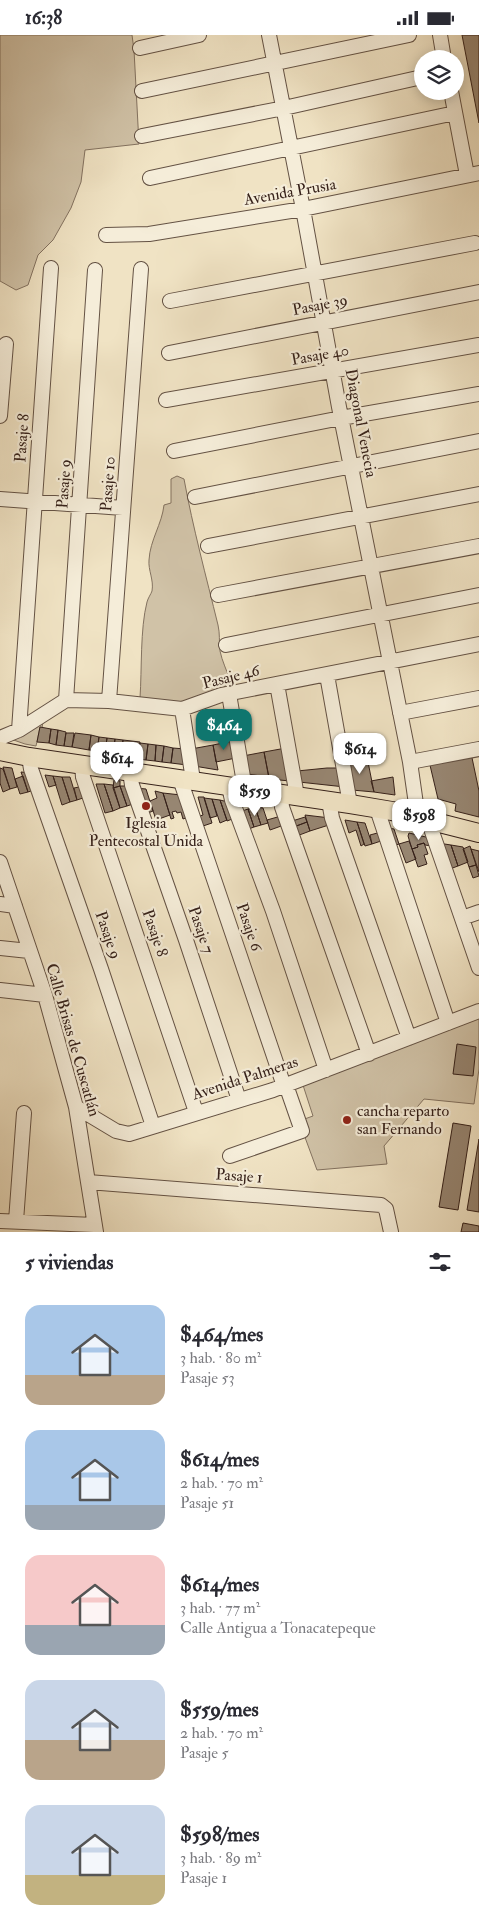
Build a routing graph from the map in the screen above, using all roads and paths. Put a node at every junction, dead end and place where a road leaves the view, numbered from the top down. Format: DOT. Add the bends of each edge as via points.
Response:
graph roads {
  1 [pos="199,35"];
  2 [pos="269,35"];
  3 [pos="409,35"];
  4 [pos="440,35"];
  5 [pos="140,48"];
  6 [pos="442,50"];
  7 [pos="274,63"];
  8 [pos="414,79"];
  9 [pos="142,91"];
  10 [pos="452,100"];
  11 [pos="284,108"];
  12 [pos="455,113"];
  13 [pos="142,136"];
  14 [pos="291,149"];
  15 [pos="473,174"];
  16 [pos="150,178"];
  17 [pos="303,209"];
  18 [pos="106,235"];
  19 [pos="475,243"];
  20 [pos="51,268"];
  21 [pos="141,269"];
  22 [pos="95,270"];
  23 [pos="315,273"];
  24 [pos="479,292"];
  25 [pos="170,301"];
  26 [pos="324,323"];
  27 [pos="6,344"];
  28 [pos="479,345"];
  29 [pos="169,353"];
  30 [pos="333,371"];
  31 [pos="479,394"];
  32 [pos="166,400"];
  33 [pos="0,416"];
  34 [pos="341,418"];
  35 [pos="479,441"];
  36 [pos="174,451"];
  37 [pos="351,466"];
  38 [pos="479,494"];
  39 [pos="195,497"];
  40 [pos="0,499"];
  41 [pos="36,501"];
  42 [pos="80,505"];
  43 [pos="123,508"];
  44 [pos="361,516"];
  45 [pos="208,546"];
  46 [pos="479,546"];
  47 [pos="371,566"];
  48 [pos="218,595"];
  49 [pos="479,595"];
  50 [pos="381,614"];
  51 [pos="479,644"];
  52 [pos="226,645"];
  53 [pos="390,662"];
  54 [pos="327,675"];
  55 [pos="277,684"];
  56 [pos="228,694"];
  57 [pos="479,698"];
  58 [pos="66,701"];
  59 [pos="109,701"];
  60 [pos="182,709"];
  61 [pos="400,713"];
  62 [pos="19,730"];
  63 [pos="0,738"];
  64 [pos="479,749"];
  65 [pos="0,751"];
  66 [pos="29,757"];
  67 [pos="410,762"];
  68 [pos="82,765"];
  69 [pos="130,772"];
  70 [pos="186,780"];
  71 [pos="237,788"];
  72 [pos="289,795"];
  73 [pos="328,801"];
  74 [pos="350,804"];
  75 [pos="377,809"];
  76 [pos="423,819"];
  77 [pos="479,833"];
  78 [pos="0,862"];
  79 [pos="0,904"];
  80 [pos="15,906"];
  81 [pos="479,912"];
  82 [pos="462,918"];
  83 [pos="0,948"];
  84 [pos="29,951"];
  85 [pos="478,964"];
  86 [pos="0,990"];
  87 [pos="44,995"];
  88 [pos="479,1011"];
  89 [pos="448,1023"];
  90 [pos="409,1038"];
  91 [pos="369,1054"];
  92 [pos="326,1070"];
  93 [pos="285,1085"];
  94 [pos="239,1100"];
  95 [pos="76,1107"];
  96 [pos="196,1112"];
  97 [pos="24,1113"];
  98 [pos="153,1126"];
  99 [pos="230,1156"];
  100 [pos="88,1182"];
  101 [pos="0,1221"];
  102 [pos="16,1221"];
  103 [pos="95,1228"];
  104 [pos="391,1232"];
  1 -- 5 [label="street"];
  2 -- 7 [label="street, Diagonal Venecia"];
  3 -- 7 [label="street"];
  4 -- 6 [label="street"];
  7 -- 9 [label="street"];
  7 -- 11 [label="street, Diagonal Venecia"];
  8 -- 11 [label="street"];
  10 -- 12 [label="street"];
  11 -- 13 [label="street"];
  11 -- 14 [label="street, Diagonal Venecia"];
  12 -- 14 [label="street"];
  12 -- 15 [label="street"];
  14 -- 16 [label="street"];
  14 -- 17 [label="street, Diagonal Venecia"];
  15 -- 17 [label="street, Avenida Prusia"];
  17 -- 18 [label="street, Avenida Prusia" via="149,234"];
  17 -- 23 [label="street, Diagonal Venecia"];
  19 -- 23 [label="street"];
  20 -- 41 [label="street, Pasaje 8"];
  21 -- 43 [label="street, Pasaje 10"];
  22 -- 42 [label="street, Pasaje 9"];
  23 -- 25 [label="street"];
  23 -- 26 [label="street, Diagonal Venecia"];
  24 -- 26 [label="street, Pasaje 39"];
  26 -- 29 [label="street, Pasaje 39"];
  26 -- 30 [label="street, Diagonal Venecia"];
  27 -- 33 [label="street"];
  28 -- 30 [label="street, Pasaje 40"];
  30 -- 32 [label="street, Pasaje 40"];
  30 -- 34 [label="street, Diagonal Venecia"];
  31 -- 34 [label="street"];
  34 -- 36 [label="street"];
  34 -- 37 [label="street, Diagonal Venecia"];
  35 -- 37 [label="street"];
  37 -- 39 [label="street"];
  37 -- 44 [label="street, Diagonal Venecia"];
  38 -- 44 [label="street"];
  40 -- 41 [label="street"];
  41 -- 42 [label="street"];
  41 -- 62 [label="street, Pasaje 8"];
  42 -- 43 [label="street"];
  42 -- 58 [label="street, Pasaje 9"];
  43 -- 59 [label="street, Pasaje 10"];
  44 -- 45 [label="street"];
  44 -- 47 [label="street, Diagonal Venecia"];
  46 -- 47 [label="street"];
  47 -- 48 [label="street"];
  47 -- 50 [label="street, Diagonal Venecia"];
  49 -- 50 [label="street"];
  50 -- 52 [label="street"];
  50 -- 53 [label="street, Diagonal Venecia"];
  51 -- 53 [label="street, Pasaje 46"];
  53 -- 54 [label="street, Pasaje 46"];
  53 -- 61 [label="street, Diagonal Venecia"];
  54 -- 55 [label="street, Pasaje 46"];
  54 -- 74 [label="street"];
  55 -- 56 [label="street, Pasaje 46"];
  55 -- 72 [label="street"];
  56 -- 60 [label="street, Pasaje 46"];
  56 -- 71 [label="street"];
  57 -- 61 [label="street"];
  58 -- 59 [label="street, Pasaje 46"];
  58 -- 62 [label="street"];
  59 -- 60 [label="street, Pasaje 46"];
  60 -- 70 [label="street, Pasaje 6"];
  61 -- 67 [label="street, Diagonal Venecia"];
  62 -- 63 [label="street"];
  64 -- 67 [label="street"];
  65 -- 66 [label="main road"];
  66 -- 68 [label="main road"];
  66 -- 98 [label="street, Pasaje 9"];
  67 -- 76 [label="street, Diagonal Venecia"];
  68 -- 69 [label="main road"];
  68 -- 96 [label="street, Pasaje 8"];
  69 -- 70 [label="main road"];
  69 -- 94 [label="street, Pasaje 7"];
  70 -- 71 [label="main road"];
  70 -- 93 [label="street, Pasaje 6"];
  71 -- 72 [label="main road"];
  71 -- 92 [label="street" via="232,800"];
  72 -- 73 [label="main road"];
  72 -- 91 [label="street" via="282,807"];
  73 -- 74 [label="main road"];
  73 -- 90 [label="street"];
  74 -- 75 [label="main road"];
  75 -- 76 [label="main road"];
  75 -- 89 [label="street"];
  76 -- 77 [label="main road"];
  76 -- 82 [label="street"];
  78 -- 80 [label="street, Calle Brisas de Cuscatlán"];
  79 -- 80 [label="street"];
  80 -- 84 [label="street, Calle Brisas de Cuscatlán"];
  81 -- 82 [label="street"];
  82 -- 85 [label="street"];
  83 -- 84 [label="street"];
  84 -- 87 [label="street, Calle Brisas de Cuscatlán"];
  86 -- 87 [label="street"];
  87 -- 95 [label="street, Calle Brisas de Cuscatlán"];
  88 -- 89 [label="street, Avenida Palmeras"];
  89 -- 90 [label="street, Avenida Palmeras"];
  90 -- 91 [label="street, Avenida Palmeras"];
  91 -- 92 [label="street, Avenida Palmeras"];
  92 -- 93 [label="street, Avenida Palmeras"];
  93 -- 94 [label="street, Avenida Palmeras"];
  93 -- 99 [label="street, Pasaje 6" via="302,1131"];
  94 -- 96 [label="street, Avenida Palmeras"];
  95 -- 98 [label="street, Avenida Palmeras" via="116,1131 129,1134"];
  95 -- 100 [label="street, Calle Brisas de Cuscatlán"];
  96 -- 98 [label="street, Avenida Palmeras"];
  97 -- 102 [label="street"];
  100 -- 103 [label="street, Calle Brisas de Cuscatlán"];
  100 -- 104 [label="street, Pasaje 1" via="381,1205 386,1209"];
  101 -- 102 [label="street"];
  102 -- 103 [label="street"];
}
